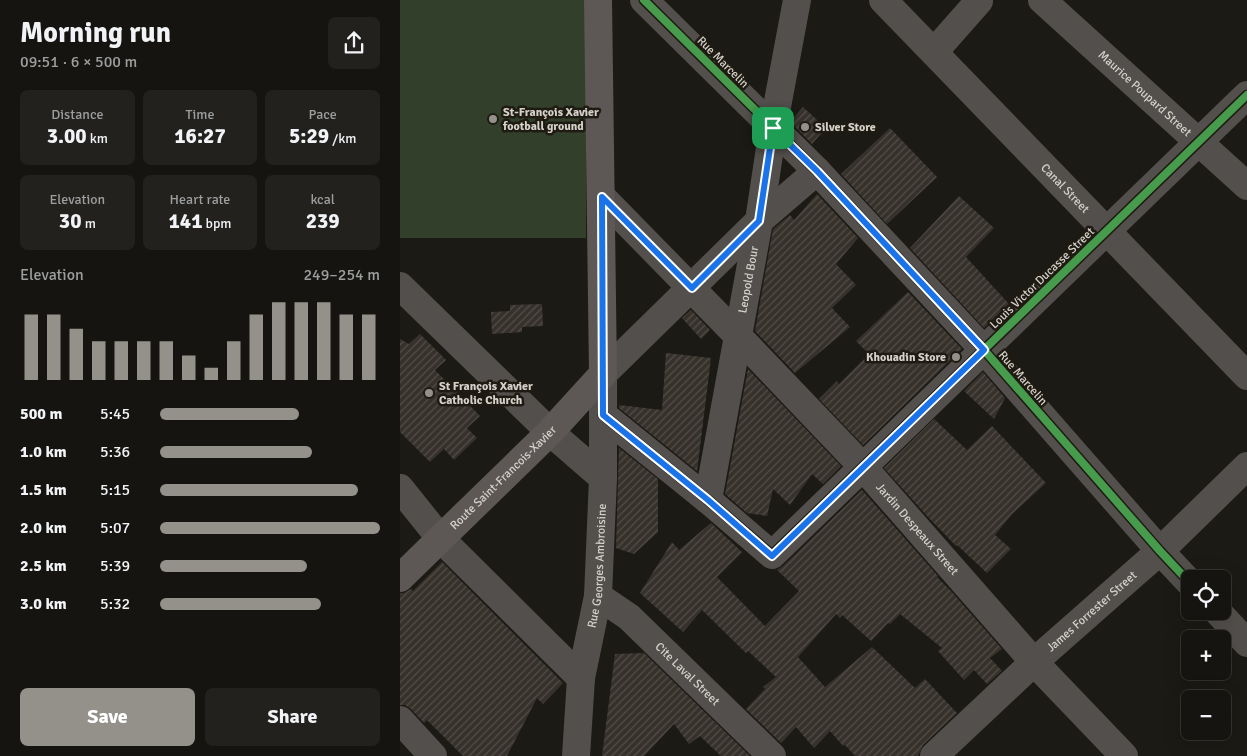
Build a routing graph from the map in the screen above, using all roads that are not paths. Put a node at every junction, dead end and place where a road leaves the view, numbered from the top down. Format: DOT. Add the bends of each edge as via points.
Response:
graph roads {
  1 [pos="598,0"];
  2 [pos="644,0"];
  3 [pos="797,0"];
  4 [pos="884,0"];
  5 [pos="1042,0"];
  6 [pos="979,1"];
  7 [pos="934,52"];
  8 [pos="1247,95"];
  9 [pos="773,128"];
  10 [pos="1199,142"];
  11 [pos="817,171"];
  12 [pos="1247,186"];
  13 [pos="602,197"];
  14 [pos="759,221"];
  15 [pos="1107,231"];
  16 [pos="400,286"];
  17 [pos="692,288"];
  18 [pos="737,335"];
  19 [pos="984,350"];
  20 [pos="604,374"];
  21 [pos="1247,376"];
  22 [pos="603,415"];
  23 [pos="550,432"];
  24 [pos="1247,466"];
  25 [pos="863,467"];
  26 [pos="604,478"];
  27 [pos="400,488"];
  28 [pos="708,500"];
  29 [pos="440,538"];
  30 [pos="1160,551"];
  31 [pos="1181,573"];
  32 [pos="400,578"];
  33 [pos="598,596"];
  34 [pos="1225,620"];
  35 [pos="1247,643"];
  36 [pos="1034,662"];
  37 [pos="582,678"];
  38 [pos="400,720"];
  39 [pos="433,756"];
  40 [pos="576,756"];
  41 [pos="772,756"];
  42 [pos="934,756"];
  43 [pos="1124,756"];
  1 -- 13 [label="main road"];
  2 -- 9 [label="street, Rue Marcelin"];
  3 -- 9 [label="street, Leopold Bour"];
  4 -- 7 [label="street, Canal Street"];
  5 -- 10 [label="street, Maurice Poupard Street"];
  6 -- 7 [label="street"];
  7 -- 15 [label="street, Canal Street"];
  8 -- 10 [label="street, Louis Victor Ducasse Street"];
  9 -- 11 [label="street, Rue Marcelin"];
  9 -- 14 [label="street, Leopold Bour"];
  10 -- 12 [label="street, Maurice Poupard Street"];
  10 -- 15 [label="street, Louis Victor Ducasse Street"];
  11 -- 14 [label="street"];
  11 -- 19 [label="street, Rue Marcelin"];
  13 -- 17 [label="street, Jardin Despeaux Street"];
  13 -- 20 [label="main road"];
  14 -- 17 [label="street"];
  14 -- 18 [label="street, Leopold Bour"];
  15 -- 19 [label="street, Louis Victor Ducasse Street"];
  15 -- 21 [label="street, Canal Street"];
  16 -- 23 [label="street"];
  17 -- 18 [label="street, Jardin Despeaux Street"];
  17 -- 20 [label="street"];
  18 -- 25 [label="street, Jardin Despeaux Street"];
  18 -- 28 [label="street, Leopold Bour"];
  19 -- 25 [label="street, Louis Victor Ducasse Street"];
  19 -- 30 [label="street, Rue Marcelin"];
  20 -- 22 [label="street, Rue Georges Ambroisine"];
  20 -- 23 [label="main road, Route Saint-Francois-Xavier"];
  22 -- 26 [label="street, Rue Georges Ambroisine"];
  22 -- 28 [label="street"];
  23 -- 26 [label="street"];
  23 -- 29 [label="main road, Route Saint-Francois-Xavier"];
  24 -- 30 [label="street, James Forrester Street"];
  25 -- 28 [label="street, Louis Victor Ducasse Street" via="772,556"];
  25 -- 36 [label="street, Jardin Despeaux Street"];
  26 -- 33 [label="street, Rue Georges Ambroisine"];
  27 -- 29 [label="street"];
  29 -- 32 [label="main road, Route Saint-Francois-Xavier"];
  29 -- 37 [label="street"];
  30 -- 31 [label="street, Rue Marcelin"];
  30 -- 36 [label="street, James Forrester Street"];
  33 -- 37 [label="street, Rue Georges Ambroisine"];
  33 -- 41 [label="street, Cite Laval Street" via="630,617"];
  34 -- 35 [label="street"];
  36 -- 42 [label="street, James Forrester Street"];
  36 -- 43 [label="street, Jardin Despeaux Street"];
  37 -- 40 [label="street, Rue Georges Ambroisine"];
  38 -- 39 [label="street"];
}
